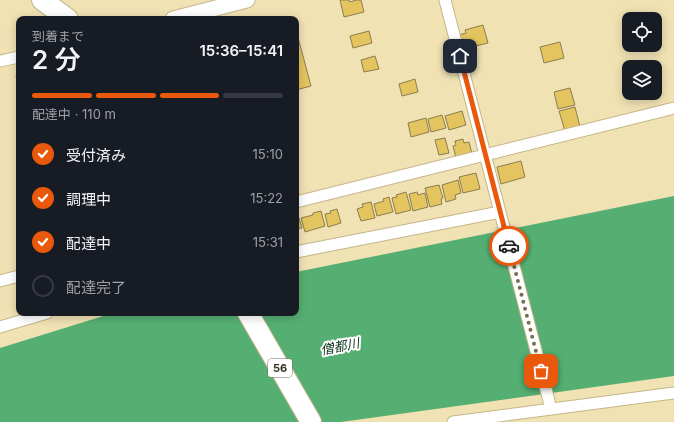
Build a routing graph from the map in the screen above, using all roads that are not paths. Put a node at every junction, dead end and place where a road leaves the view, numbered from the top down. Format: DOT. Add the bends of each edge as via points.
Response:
graph roads {
  1 [pos="42,0"];
  2 [pos="247,0"];
  3 [pos="445,0"];
  4 [pos="64,16"];
  5 [pos="185,16"];
  6 [pos="16,58"];
  7 [pos="0,61"];
  8 [pos="674,108"];
  9 [pos="486,155"];
  10 [pos="299,201"];
  11 [pos="501,216"];
  12 [pos="299,251"];
  13 [pos="16,277"];
  14 [pos="0,281"];
  15 [pos="37,316"];
  16 [pos="250,316"];
  17 [pos="0,327"];
  18 [pos="674,393"];
  19 [pos="550,405"];
  20 [pos="311,422"];
  21 [pos="452,422"];
  1 -- 4 [label="highway"];
  2 -- 5 [label="main road"];
  3 -- 9 [label="street"];
  6 -- 7 [label="street"];
  8 -- 9 [label="street"];
  9 -- 10 [label="street"];
  9 -- 11 [label="street"];
  11 -- 12 [label="street"];
  11 -- 19 [label="street"];
  13 -- 14 [label="street"];
  15 -- 17 [label="street"];
  16 -- 20 [label="highway, 56"];
  18 -- 19 [label="street"];
  19 -- 21 [label="street"];
}
